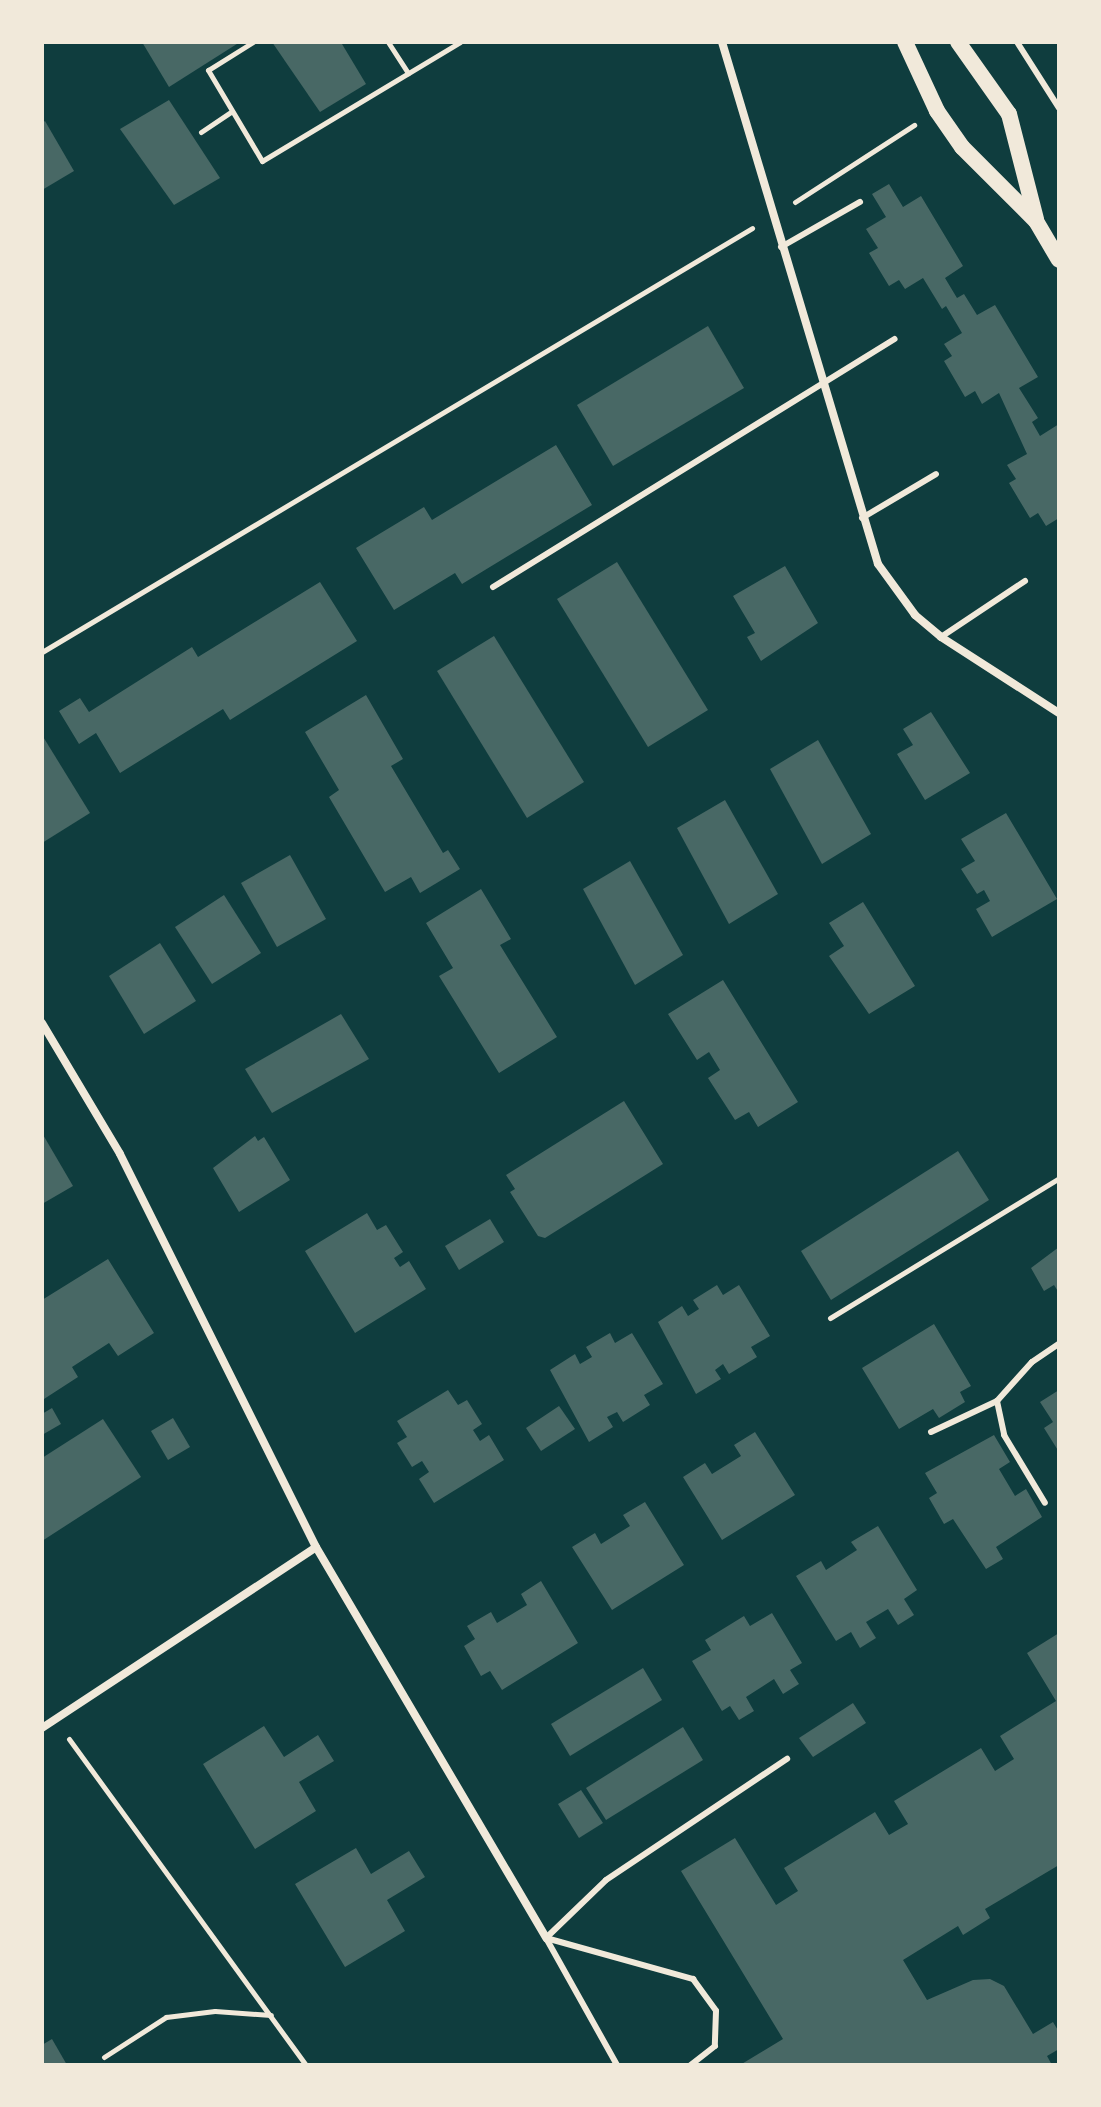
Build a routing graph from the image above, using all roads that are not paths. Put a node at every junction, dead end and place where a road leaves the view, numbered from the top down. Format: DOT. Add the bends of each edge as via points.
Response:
graph roads {
  1 [pos="722,42"];
  2 [pos="905,42"];
  3 [pos="958,42"];
  4 [pos="1017,42"];
  5 [pos="1059,108"];
  6 [pos="860,202"];
  7 [pos="1036,221"];
  8 [pos="781,247"];
  9 [pos="1059,260"];
  10 [pos="895,339"];
  11 [pos="821,382"];
  12 [pos="936,474"];
  13 [pos="862,518"];
  14 [pos="1025,581"];
  15 [pos="493,587"];
  16 [pos="941,637"];
  17 [pos="1059,713"];
  18 [pos="42,1023"];
  19 [pos="1059,1344"];
  20 [pos="997,1401"];
  21 [pos="931,1432"];
  22 [pos="1045,1503"];
  23 [pos="316,1547"];
  24 [pos="42,1728"];
  25 [pos="787,1759"];
  26 [pos="546,1938"];
  27 [pos="617,2065"];
  28 [pos="691,2065"];
  1 -- 8 [label="street"];
  2 -- 7 [label="main road" via="937,111 962,147"];
  3 -- 7 [label="main road" via="1009,114"];
  4 -- 5 [label="lane"];
  6 -- 8 [label="lane"];
  7 -- 9 [label="main road"];
  8 -- 11 [label="street"];
  10 -- 11 [label="lane"];
  11 -- 13 [label="street"];
  11 -- 15 [label="lane"];
  12 -- 13 [label="lane"];
  13 -- 16 [label="street" via="878,564 895,591"];
  14 -- 16 [label="lane"];
  16 -- 17 [label="street"];
  18 -- 23 [label="street" via="120,1154"];
  19 -- 20 [label="lane" via="1032,1362"];
  20 -- 21 [label="lane"];
  20 -- 22 [label="lane" via="1004,1435"];
  23 -- 24 [label="street"];
  23 -- 26 [label="street"];
  25 -- 26 [label="lane" via="606,1880"];
  26 -- 27 [label="lane"];
  26 -- 28 [label="lane" via="693,1979 716,2011 716,2023 715,2046"];
}
